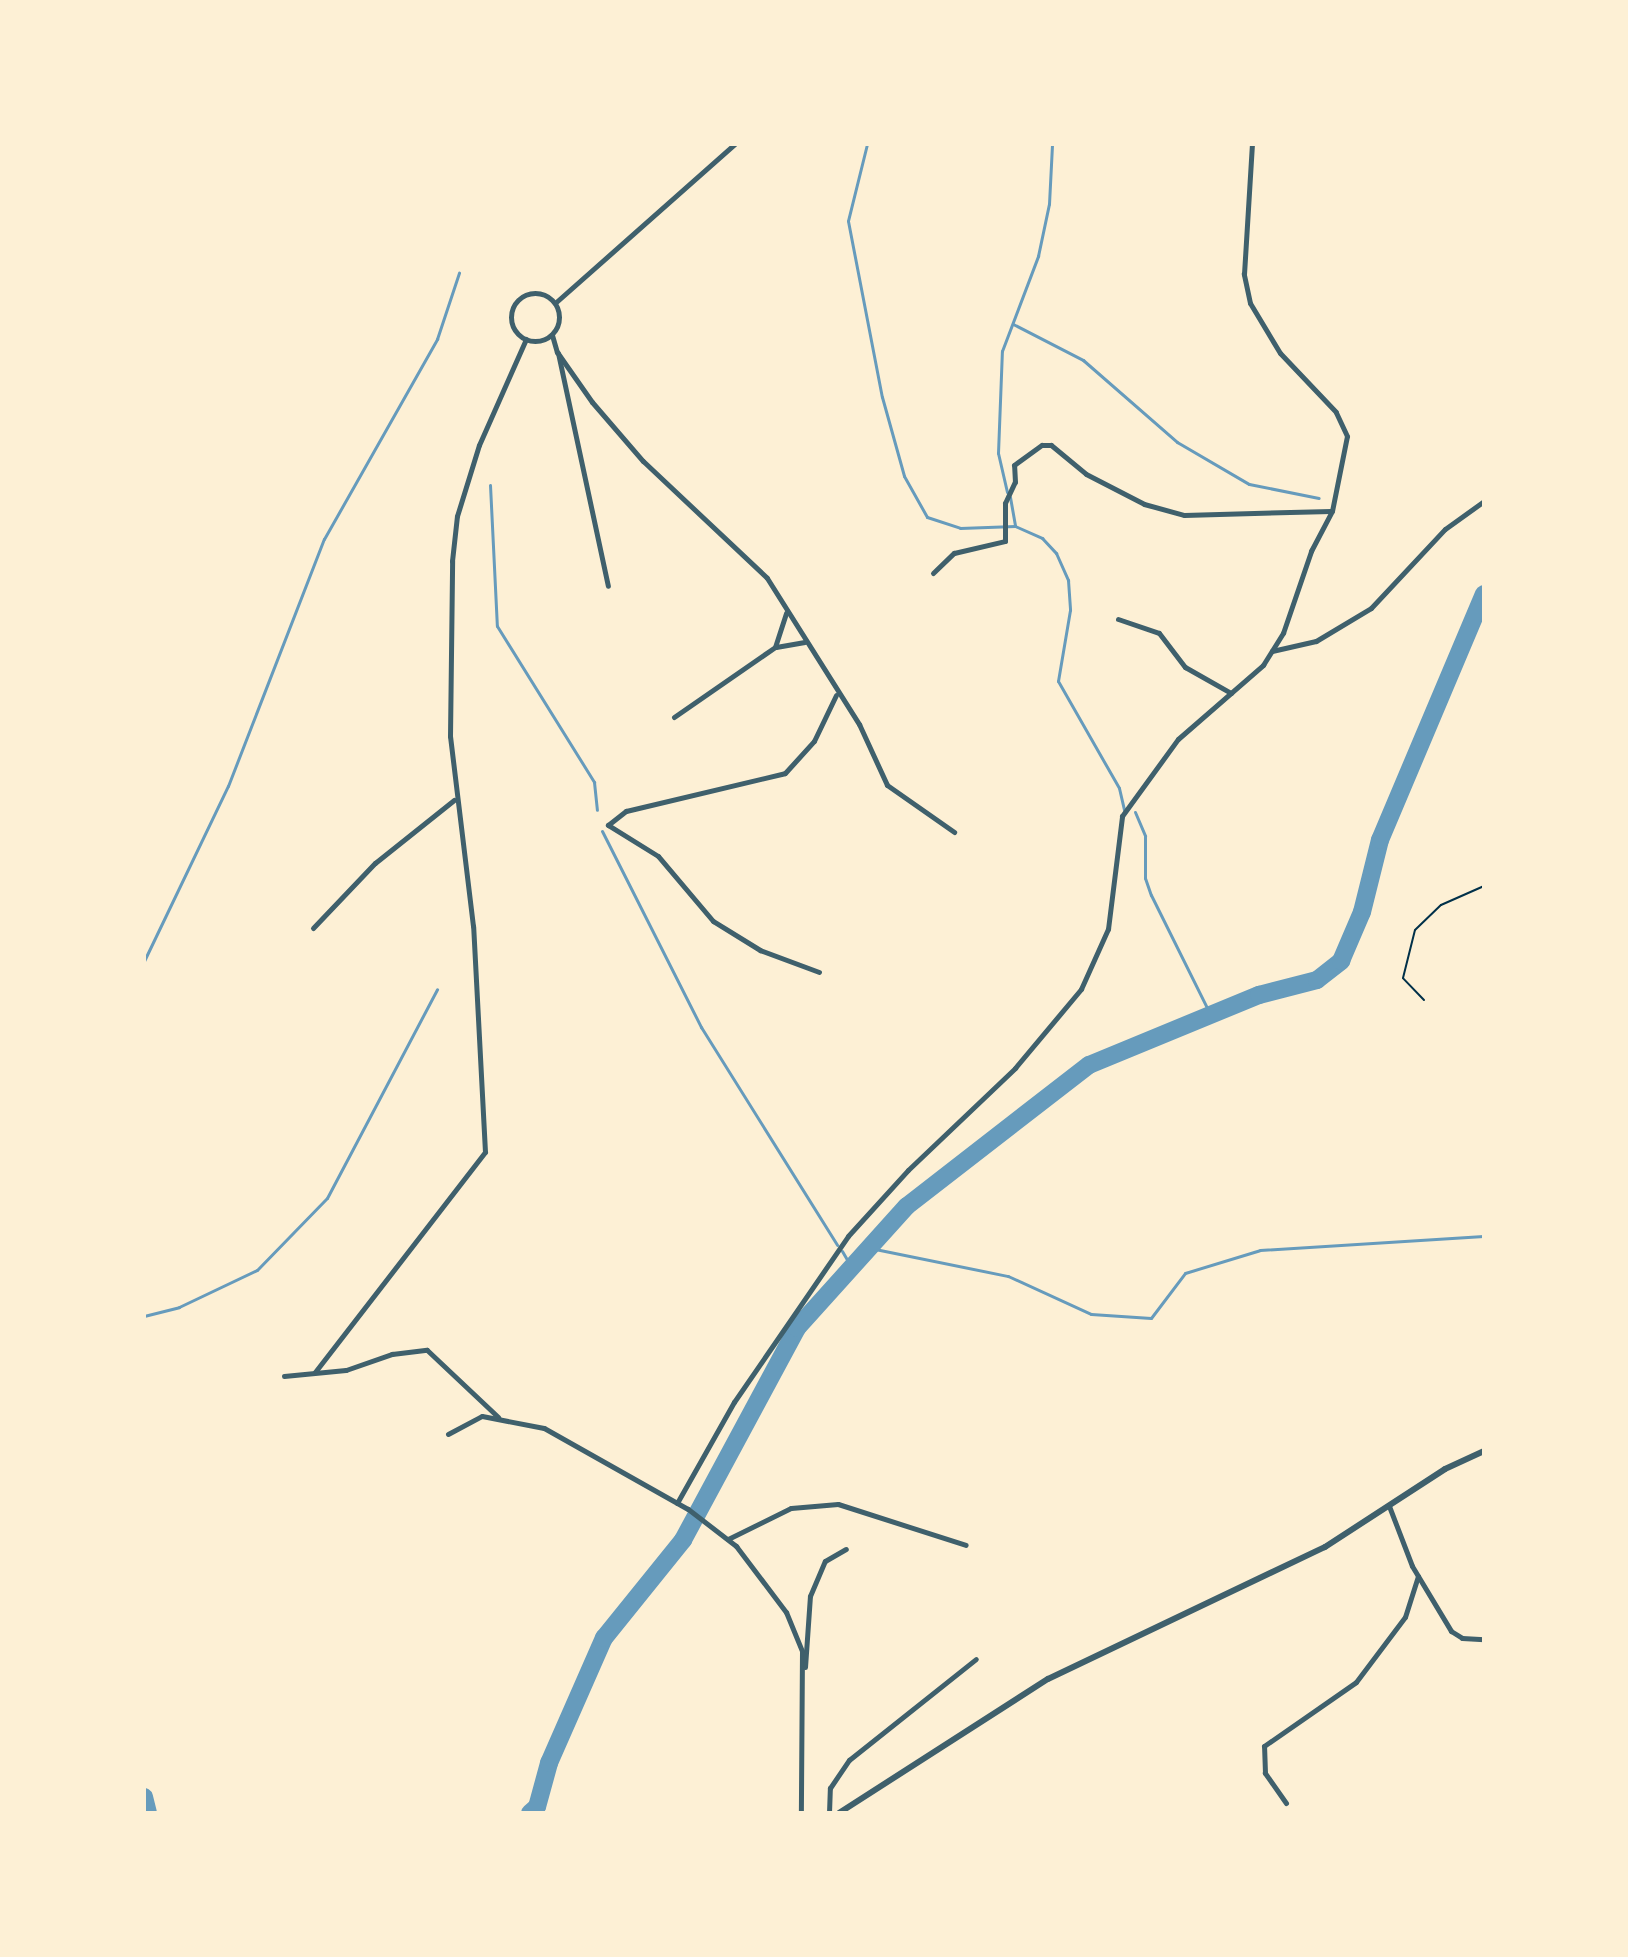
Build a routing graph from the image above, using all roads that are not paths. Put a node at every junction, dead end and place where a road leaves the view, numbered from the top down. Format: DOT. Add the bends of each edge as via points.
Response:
graph roads {
  1 [pos="735,144"];
  2 [pos="1252,144"];
  3 [pos="555,303"];
  4 [pos="552,335"];
  5 [pos="526,339"];
  6 [pos="557,352"];
  7 [pos="1484,501"];
  8 [pos="1332,511"];
  9 [pos="933,573"];
  10 [pos="608,586"];
  11 [pos="786,612"];
  12 [pos="1118,619"];
  13 [pos="805,642"];
  14 [pos="775,647"];
  15 [pos="1271,651"];
  16 [pos="1231,693"];
  17 [pos="836,694"];
  18 [pos="674,717"];
  19 [pos="455,799"];
  20 [pos="954,832"];
  21 [pos="313,928"];
  22 [pos="819,972"];
  23 [pos="315,1372"];
  24 [pos="284,1376"];
  25 [pos="498,1417"];
  26 [pos="448,1434"];
  27 [pos="1484,1451"];
  28 [pos="677,1503"];
  29 [pos="1389,1506"];
  30 [pos="728,1539"];
  31 [pos="966,1545"];
  32 [pos="846,1549"];
  33 [pos="1418,1576"];
  34 [pos="1484,1639"];
  35 [pos="976,1659"];
  36 [pos="804,1670"];
  37 [pos="1286,1803"];
  38 [pos="801,1813"];
  39 [pos="829,1813"];
  40 [pos="839,1813"];
  1 -- 3 [label="street"];
  2 -- 8 [label="street" via="1245,287 1280,353 1343,422 1347,444"];
  3 -- 4 [label="street" via="559,316"];
  3 -- 5 [label="street" via="538,293 515,304 513,325"];
  4 -- 5 [label="street"];
  4 -- 6 [label="street"];
  5 -- 19 [label="street" via="494,404 457,516 449,697"];
  6 -- 10 [label="street" via="609,570"];
  6 -- 11 [label="street" via="643,461 751,558"];
  7 -- 15 [label="street" via="1445,529 1371,608 1316,641"];
  8 -- 9 [label="street" via="1184,515 1144,504 1086,474 1051,445 1042,445 1015,462 1015,482 1005,503 1005,541 954,553"];
  8 -- 15 [label="street"];
  11 -- 13 [label="street"];
  11 -- 14 [label="street"];
  12 -- 16 [label="street" via="1159,633 1185,667"];
  13 -- 14 [label="street"];
  13 -- 17 [label="street"];
  14 -- 18 [label="street"];
  15 -- 16 [label="street"];
  16 -- 28 [label="street" via="1178,739 1122,816 1108,929 1081,989 1015,1068 848,1236 734,1402"];
  17 -- 20 [label="street" via="859,724 887,785"];
  17 -- 22 [label="street" via="814,741 785,773 626,811 608,825 658,856 713,921 760,950"];
  19 -- 21 [label="street" via="375,863"];
  19 -- 23 [label="street" via="474,940 485,1152"];
  23 -- 24 [label="street"];
  23 -- 25 [label="street" via="346,1370 392,1354 427,1350"];
  25 -- 26 [label="street" via="469,1420"];
  25 -- 28 [label="street" via="544,1428"];
  27 -- 29 [label="street"];
  28 -- 30 [label="street"];
  29 -- 33 [label="street"];
  29 -- 40 [label="street" via="1293,1563 1048,1679"];
  30 -- 31 [label="street" via="791,1508 838,1504"];
  30 -- 36 [label="street" via="786,1612"];
  32 -- 36 [label="street" via="825,1561 810,1596"];
  33 -- 34 [label="street" via="1451,1631 1462,1638"];
  33 -- 37 [label="street" via="1405,1617 1356,1682 1264,1746 1265,1773"];
  35 -- 39 [label="street" via="849,1760 830,1788"];
  36 -- 38 [label="street"];
}
